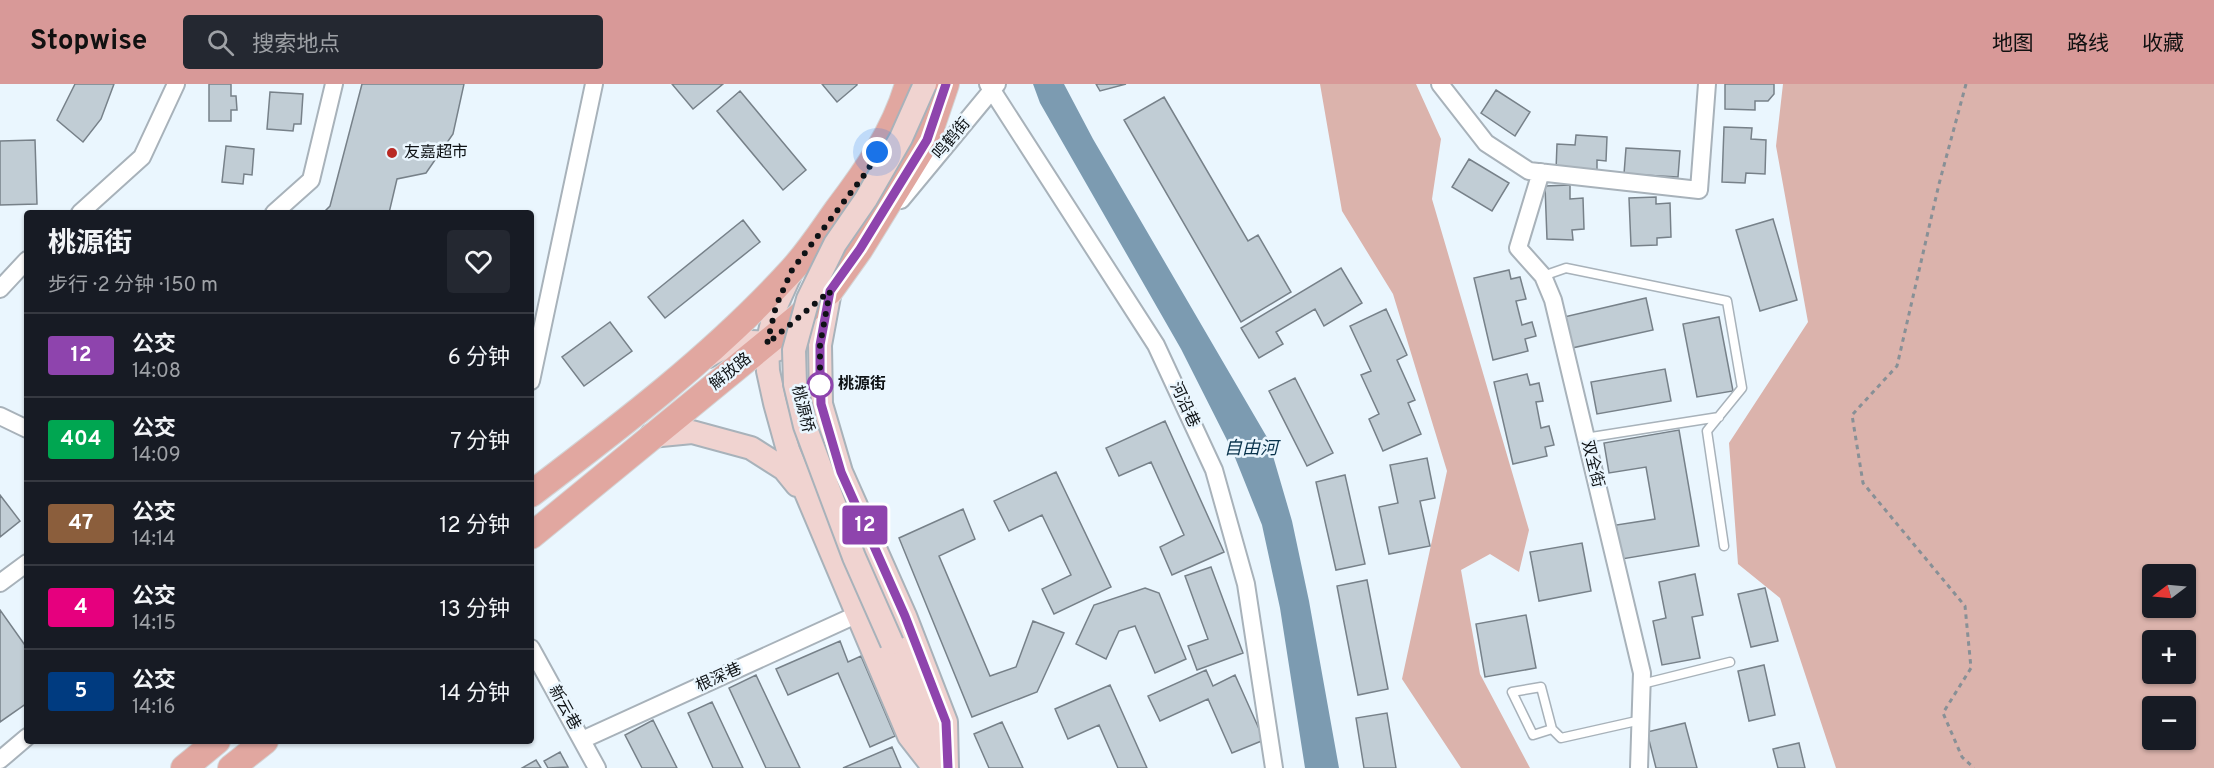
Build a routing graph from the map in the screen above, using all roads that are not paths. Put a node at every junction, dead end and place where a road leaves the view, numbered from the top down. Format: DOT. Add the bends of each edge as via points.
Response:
graph roads {
  1 [pos="176,84"];
  2 [pos="334,84"];
  3 [pos="594,84"];
  4 [pos="908,84"];
  5 [pos="925,84"];
  6 [pos="946,84"];
  7 [pos="1440,84"];
  8 [pos="1707,84"];
  9 [pos="993,86"];
  10 [pos="1541,172"];
  11 [pos="83,210"];
  12 [pos="276,210"];
  13 [pos="860,249"];
  14 [pos="24,263"];
  15 [pos="792,270"];
  16 [pos="1543,276"];
  17 [pos="0,290"];
  18 [pos="830,291"];
  19 [pos="767,344"];
  20 [pos="534,367"];
  21 [pos="690,367"];
  22 [pos="0,416"];
  23 [pos="1719,417"];
  24 [pos="24,428"];
  25 [pos="651,436"];
  26 [pos="1585,438"];
  27 [pos="841,472"];
  28 [pos="534,492"];
  29 [pos="808,498"];
  30 [pos="534,534"];
  31 [pos="1724,546"];
  32 [pos="24,565"];
  33 [pos="0,583"];
  34 [pos="856,615"];
  35 [pos="534,653"];
  36 [pos="1730,662"];
  37 [pos="1642,684"];
  38 [pos="1641,720"];
  39 [pos="1552,729"];
  40 [pos="24,740"];
  41 [pos="582,740"];
  42 [pos="213,744"];
  43 [pos="260,744"];
  44 [pos="0,760"];
  45 [pos="184,768"];
  46 [pos="231,768"];
  47 [pos="597,768"];
  48 [pos="934,768"];
  49 [pos="941,768"];
  50 [pos="947,768"];
  51 [pos="1274,768"];
  52 [pos="1639,768"];
  1 -- 11 [label="street" via="142,157"];
  2 -- 12 [label="street" via="311,180"];
  3 -- 20 [label="street"];
  4 -- 15 [label="main road, 解放路" via="868,170"];
  5 -- 49 [label="main road, 桃源桥, bridge" via="901,138 835,244 812,289 794,350 795,384 805,426"];
  6 -- 13 [label="main road, 解放路" via="927,140"];
  7 -- 10 [label="street" via="1486,143 1529,171"];
  8 -- 10 [label="street" via="1699,190"];
  9 -- 13 [label="street, 鸣鹤街"];
  9 -- 51 [label="street, 河沿巷" via="1156,345 1214,470 1246,584"];
  10 -- 16 [label="street, 双全街" via="1518,248"];
  13 -- 18 [label="main road, 解放路"];
  14 -- 17 [label="street"];
  15 -- 19 [label="main road" via="776,306"];
  15 -- 21 [label="main road, 解放路"];
  16 -- 23 [label="lane" via="1566,268 1727,301 1742,388"];
  16 -- 26 [label="street, 双全街" via="1553,300"];
  18 -- 19 [label="main road, 解放路"];
  18 -- 27 [label="main road" via="820,345 821,404"];
  19 -- 21 [label="main road" via="748,342 730,346"];
  19 -- 25 [label="main road, 解放路"];
  19 -- 27 [label="main road" via="786,363"];
  19 -- 29 [label="main road" via="775,403 788,450"];
  21 -- 28 [label="main road, 解放路"];
  22 -- 24 [label="street"];
  23 -- 26 [label="lane"];
  23 -- 31 [label="lane" via="1707,431"];
  25 -- 29 [label="main road" via="692,432 751,448 784,470"];
  25 -- 30 [label="main road, 解放路"];
  26 -- 37 [label="street, 双全街"];
  27 -- 50 [label="main road" via="905,616 946,722"];
  29 -- 34 [label="main road"];
  32 -- 33 [label="street"];
  34 -- 41 [label="street, 根深巷"];
  34 -- 48 [label="main road" via="909,736"];
  35 -- 41 [label="street, 新云巷"];
  36 -- 37 [label="lane"];
  37 -- 38 [label="street, 双全街"];
  38 -- 39 [label="lane" via="1561,738"];
  38 -- 52 [label="street, 双全街"];
  39 -- 39 [label="lane" via="1541,687 1512,692 1533,735"];
  40 -- 44 [label="street"];
  41 -- 47 [label="street, 新云巷"];
  42 -- 45 [label="main road"];
  43 -- 46 [label="main road"];
}
